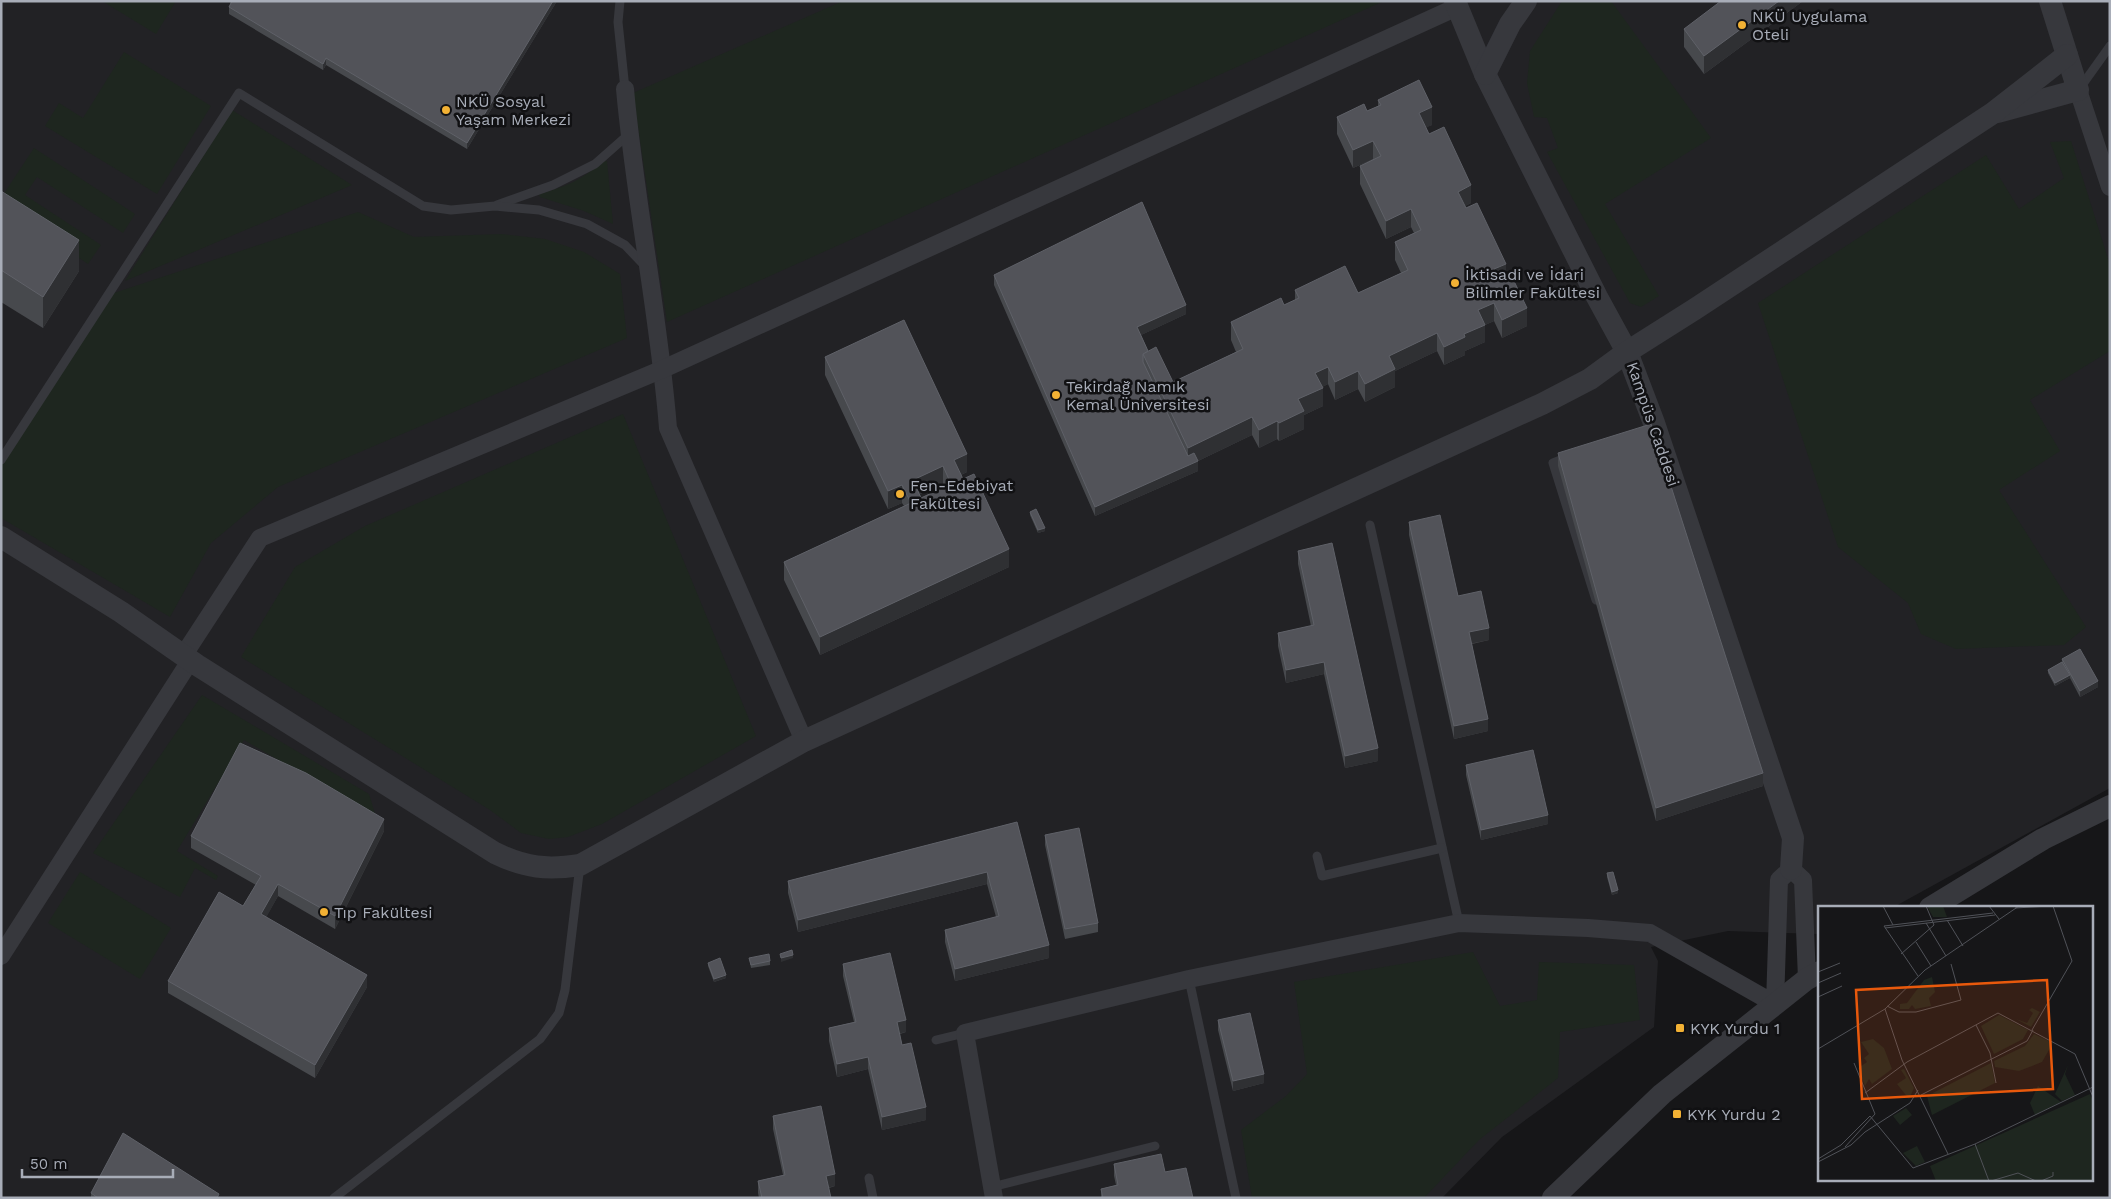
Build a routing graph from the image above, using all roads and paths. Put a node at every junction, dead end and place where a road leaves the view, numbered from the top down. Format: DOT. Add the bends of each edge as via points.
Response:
graph roads {
  1 [pos="620,1"];
  2 [pos="1526,1"];
  3 [pos="2050,1"];
  4 [pos="1456,4"];
  5 [pos="2110,46"];
  6 [pos="2067,55"];
  7 [pos="1485,74"];
  8 [pos="624,89"];
  9 [pos="2078,90"];
  10 [pos="1993,113"];
  11 [pos="629,134"];
  12 [pos="2110,187"];
  13 [pos="495,206"];
  14 [pos="649,270"];
  15 [pos="1627,352"];
  16 [pos="663,369"];
  17 [pos="1580,452"];
  18 [pos="1,460"];
  19 [pos="1370,525"];
  20 [pos="1,536"];
  21 [pos="1600,613"];
  22 [pos="187,658"];
  23 [pos="804,741"];
  24 [pos="2110,806"];
  25 [pos="1442,848"];
  26 [pos="1317,856"];
  27 [pos="580,865"];
  28 [pos="1791,869"];
  29 [pos="1933,906"];
  30 [pos="1459,924"];
  31 [pos="1,956"];
  32 [pos="1813,975"];
  33 [pos="1189,979"];
  34 [pos="1775,1004"];
  35 [pos="965,1033"];
  36 [pos="936,1040"];
  37 [pos="1155,1146"];
  38 [pos="869,1178"];
  39 [pos="993,1192"];
  40 [pos="334,1198"];
  41 [pos="873,1198"];
  42 [pos="1236,1198"];
  43 [pos="1553,1198"];
  1 -- 8 [label="lane" via="618,22"];
  2 -- 7 [label="street" via="1510,24"];
  3 -- 6 [label="street"];
  4 -- 7 [label="street, Kampüs Caddesi"];
  4 -- 16 [label="street"];
  5 -- 9 [label="lane"];
  6 -- 9 [label="street"];
  6 -- 10 [label="street"];
  7 -- 15 [label="street, Kampüs Caddesi"];
  8 -- 11 [label="street"];
  9 -- 10 [label="street"];
  9 -- 12 [label="street"];
  10 -- 15 [label="street"];
  11 -- 13 [label="lane" via="594,164 553,185"];
  11 -- 14 [label="street"];
  13 -- 14 [label="lane" via="540,210 587,224 625,245"];
  13 -- 18 [label="lane" via="452,210 423,206 239,93"];
  14 -- 16 [label="street"];
  15 -- 23 [label="street" via="1590,379 1542,404"];
  15 -- 28 [label="street, Kampüs Caddesi" via="1793,838"];
  16 -- 22 [label="street" via="260,538"];
  16 -- 23 [label="street" via="668,428"];
  17 -- 21 [label="lane" via="1553,464"];
  19 -- 25 [label="lane"];
  20 -- 22 [label="street"];
  22 -- 27 [label="street" via="495,853 531,867 556,869"];
  22 -- 31 [label="street"];
  23 -- 27 [label="street"];
  24 -- 29 [label="street" via="2043,839"];
  25 -- 26 [label="lane" via="1322,876"];
  25 -- 30 [label="lane"];
  27 -- 40 [label="lane" via="565,990 559,1013 540,1039"];
  28 -- 32 [label="street" via="1802,880"];
  28 -- 34 [label="street" via="1779,880"];
  30 -- 33 [label="street"];
  30 -- 34 [label="street" via="1588,928 1650,934"];
  32 -- 34 [label="street"];
  33 -- 35 [label="street"];
  33 -- 42 [label="lane"];
  34 -- 43 [label="street" via="1662,1094"];
  35 -- 36 [label="lane"];
  35 -- 39 [label="street"];
  37 -- 39 [label="lane"];
  38 -- 41 [label="lane"];
}
